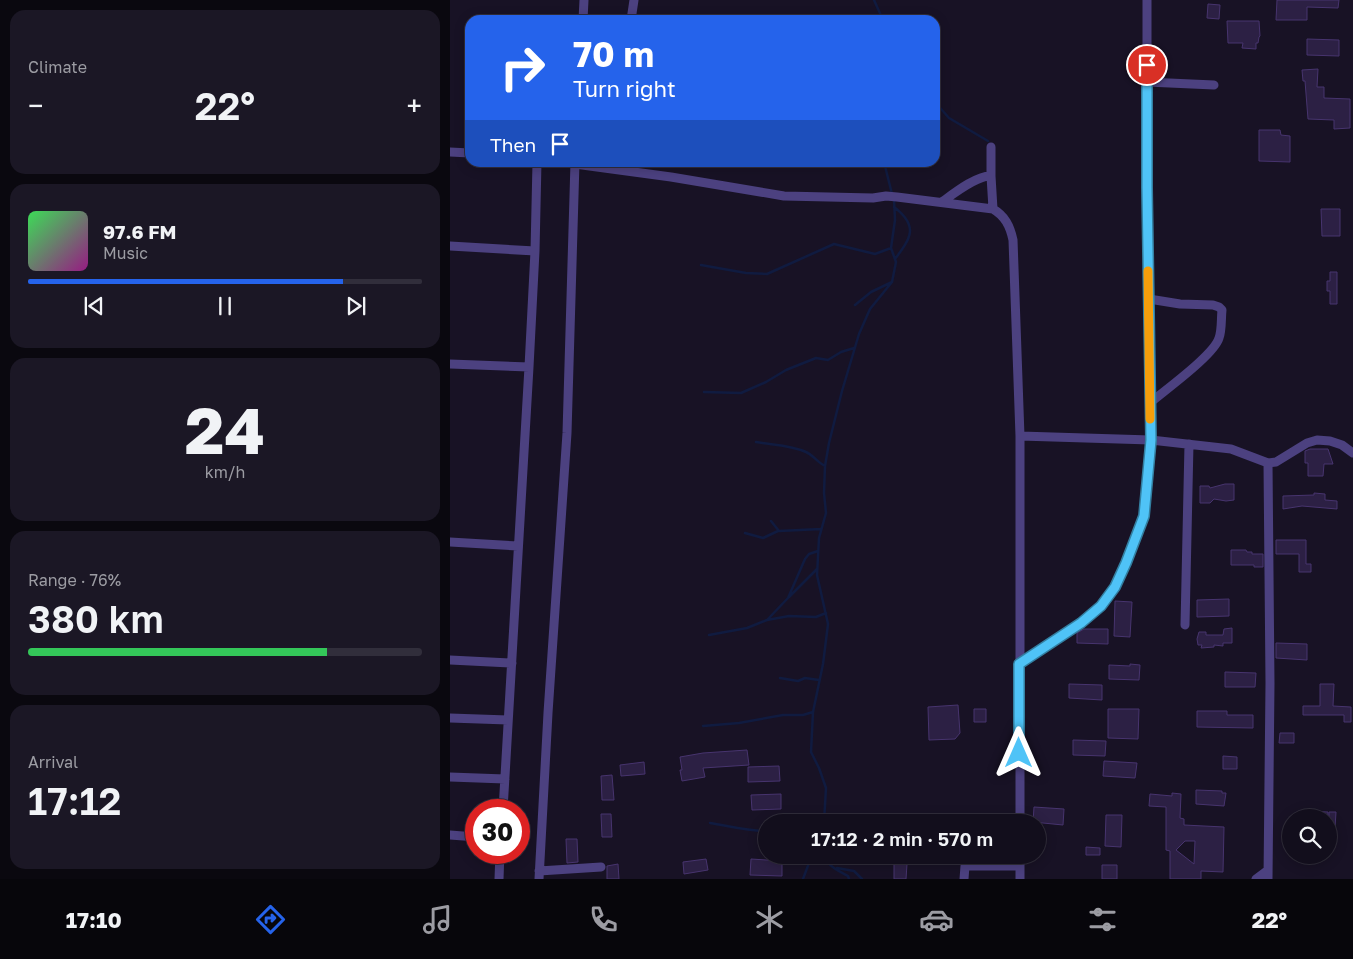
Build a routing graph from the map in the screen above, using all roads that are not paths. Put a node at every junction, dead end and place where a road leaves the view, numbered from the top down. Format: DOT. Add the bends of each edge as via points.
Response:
graph roads {
  1 [pos="584,0"];
  2 [pos="634,0"];
  3 [pos="1147,0"];
  4 [pos="583,15"];
  5 [pos="632,15"];
  6 [pos="1147,82"];
  7 [pos="1214,85"];
  8 [pos="991,147"];
  9 [pos="450,152"];
  10 [pos="465,153"];
  11 [pos="537,167"];
  12 [pos="575,167"];
  13 [pos="597,167"];
  14 [pos="991,176"];
  15 [pos="942,202"];
  16 [pos="992,210"];
  17 [pos="450,246"];
  18 [pos="535,251"];
  19 [pos="1149,299"];
  20 [pos="450,364"];
  21 [pos="529,367"];
  22 [pos="1150,403"];
  23 [pos="1020,436"];
  24 [pos="1151,440"];
  25 [pos="1189,444"];
  26 [pos="1353,453"];
  27 [pos="1268,463"];
  28 [pos="450,542"];
  29 [pos="518,546"];
  30 [pos="1185,625"];
  31 [pos="450,660"];
  32 [pos="512,663"];
  33 [pos="1019,664"];
  34 [pos="450,718"];
  35 [pos="508,720"];
  36 [pos="450,776"];
  37 [pos="505,779"];
  38 [pos="504,799"];
  39 [pos="1020,814"];
  40 [pos="450,835"];
  41 [pos="465,836"];
  42 [pos="500,864"];
  43 [pos="1020,866"];
  44 [pos="601,867"];
  45 [pos="1268,874"];
  46 [pos="539,875"];
  47 [pos="499,879"];
  48 [pos="964,879"];
  49 [pos="1020,879"];
  50 [pos="1256,879"];
  1 -- 4 [label="street"];
  2 -- 5 [label="street"];
  3 -- 6 [label="street"];
  6 -- 7 [label="street"];
  6 -- 19 [label="street"];
  8 -- 14 [label="street"];
  9 -- 10 [label="street"];
  11 -- 18 [label="street"];
  12 -- 46 [label="street" via="568,433"];
  13 -- 15 [label="street" via="784,196 886,196"];
  14 -- 15 [label="street" via="962,188"];
  14 -- 16 [label="street"];
  15 -- 16 [label="street"];
  16 -- 23 [label="street" via="1005,219 1013,240"];
  17 -- 18 [label="street"];
  18 -- 21 [label="street"];
  19 -- 22 [label="street"];
  19 -- 22 [label="street" via="1213,305 1222,310 1216,345"];
  20 -- 21 [label="street"];
  21 -- 29 [label="street"];
  22 -- 24 [label="street"];
  23 -- 24 [label="street"];
  23 -- 33 [label="street"];
  24 -- 25 [label="street"];
  24 -- 33 [label="street" via="1144,516 1115,587 1101,606 1081,623"];
  25 -- 27 [label="street" via="1231,448"];
  25 -- 30 [label="street"];
  26 -- 27 [label="street" via="1342,445 1317,440"];
  27 -- 45 [label="street"];
  28 -- 29 [label="street"];
  29 -- 32 [label="street"];
  31 -- 32 [label="street"];
  32 -- 35 [label="street"];
  33 -- 39 [label="street"];
  34 -- 35 [label="street"];
  35 -- 37 [label="street"];
  36 -- 37 [label="street"];
  37 -- 38 [label="street"];
  40 -- 41 [label="street"];
  42 -- 47 [label="street"];
  43 -- 48 [label="street" via="965,861"];
  43 -- 49 [label="street"];
  44 -- 46 [label="street"];
  45 -- 50 [label="street"];
}
